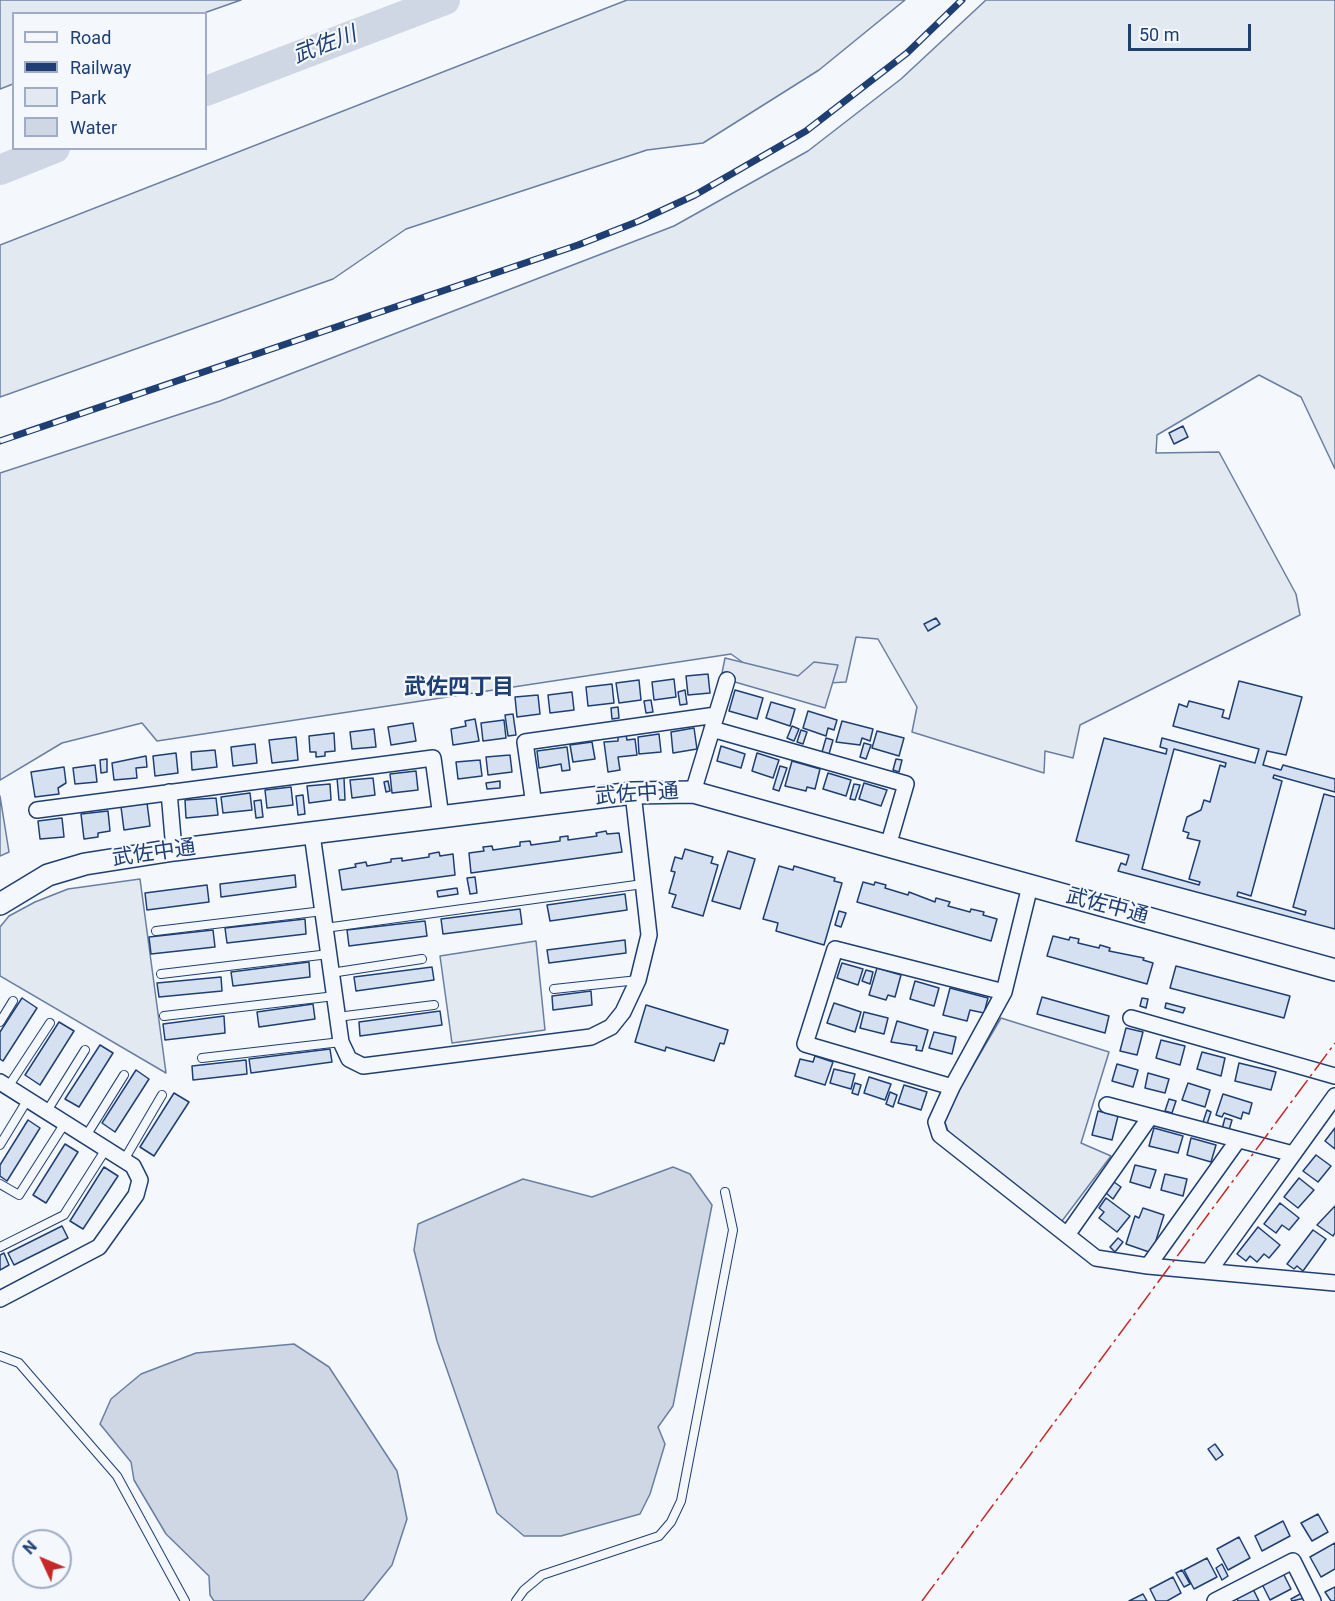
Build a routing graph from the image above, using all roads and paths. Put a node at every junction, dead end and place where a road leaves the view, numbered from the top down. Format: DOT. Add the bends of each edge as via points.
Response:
graph roads {
  1 [pos="727,680"];
  2 [pos="714,722"];
  3 [pos="170,792"];
  4 [pos="693,792"];
  5 [pos="633,793"];
  6 [pos="534,805"];
  7 [pos="37,810"];
  8 [pos="441,817"];
  9 [pos="312,834"];
  10 [pos="888,846"];
  11 [pos="174,850"];
  12 [pos="643,884"];
  13 [pos="1030,886"];
  14 [pos="0,904"];
  15 [pos="323,912"];
  16 [pos="325,928"];
  17 [pos="156,931"];
  18 [pos="329,954"];
  19 [pos="422,960"];
  20 [pos="1335,970"];
  21 [pos="331,973"];
  22 [pos="161,974"];
  23 [pos="638,980"];
  24 [pos="554,989"];
  25 [pos="1004,992"];
  26 [pos="334,996"];
  27 [pos="13,1001"];
  28 [pos="434,1005"];
  29 [pos="164,1016"];
  30 [pos="337,1017"];
  31 [pos="1131,1018"];
  32 [pos="0,1022"];
  33 [pos="50,1023"];
  34 [pos="341,1042"];
  35 [pos="85,1050"];
  36 [pos="202,1058"];
  37 [pos="124,1075"];
  38 [pos="1335,1076"];
  39 [pos="4,1085"];
  40 [pos="952,1087"];
  41 [pos="162,1095"];
  42 [pos="1335,1096"];
  43 [pos="28,1100"];
  44 [pos="1107,1105"];
  45 [pos="47,1112"];
  46 [pos="1150,1117"];
  47 [pos="65,1123"];
  48 [pos="86,1136"];
  49 [pos="1238,1140"];
  50 [pos="0,1145"];
  51 [pos="106,1149"];
  52 [pos="1293,1154"];
  53 [pos="124,1160"];
  54 [pos="0,1184"];
  55 [pos="725,1192"];
  56 [pos="1067,1235"];
  57 [pos="0,1247"];
  58 [pos="1148,1266"];
  59 [pos="1209,1271"];
  60 [pos="1335,1282"];
  61 [pos="0,1299"];
  62 [pos="0,1356"];
  63 [pos="185,1601"];
  64 [pos="516,1601"];
  65 [pos="1215,1601"];
  66 [pos="1313,1601"];
  1 -- 2 [label="street"];
  2 -- 4 [label="street"];
  2 -- 6 [label="street" via="525,742"];
  2 -- 10 [label="street" via="906,784"];
  3 -- 7 [label="street"];
  3 -- 8 [label="street" via="433,758"];
  3 -- 11 [label="street"];
  4 -- 5 [label="street, 武佐中通"];
  4 -- 10 [label="street, 武佐中通"];
  5 -- 6 [label="street, 武佐中通"];
  5 -- 12 [label="street"];
  6 -- 8 [label="street, 武佐中通"];
  8 -- 9 [label="street, 武佐中通"];
  9 -- 11 [label="street, 武佐中通"];
  9 -- 15 [label="street"];
  10 -- 13 [label="street, 武佐中通"];
  11 -- 14 [label="street, 武佐中通" via="85,864 48,875"];
  12 -- 16 [label="lane"];
  12 -- 23 [label="street" via="649,935"];
  13 -- 20 [label="street, 武佐中通"];
  13 -- 25 [label="street"];
  15 -- 16 [label="street"];
  15 -- 17 [label="lane"];
  16 -- 18 [label="street"];
  18 -- 21 [label="street"];
  18 -- 22 [label="lane"];
  19 -- 21 [label="lane"];
  21 -- 26 [label="street"];
  23 -- 24 [label="lane"];
  23 -- 34 [label="street" via="617,1020 591,1037 363,1066 349,1059"];
  25 -- 40 [label="street"];
  25 -- 40 [label="street" via="835,949 805,1044"];
  26 -- 29 [label="lane"];
  26 -- 30 [label="street"];
  27 -- 32 [label="lane"];
  28 -- 30 [label="lane"];
  30 -- 34 [label="street"];
  31 -- 38 [label="street"];
  33 -- 39 [label="lane"];
  34 -- 36 [label="lane"];
  35 -- 45 [label="lane"];
  37 -- 48 [label="lane"];
  39 -- 43 [label="street"];
  40 -- 56 [label="street" via="936,1122 940,1135"];
  41 -- 53 [label="lane"];
  42 -- 52 [label="street"];
  43 -- 45 [label="street"];
  43 -- 50 [label="lane"];
  44 -- 46 [label="street"];
  45 -- 47 [label="street"];
  46 -- 49 [label="street"];
  46 -- 56 [label="street"];
  47 -- 48 [label="street"];
  47 -- 54 [label="lane" via="19,1195"];
  48 -- 51 [label="street"];
  49 -- 52 [label="street"];
  49 -- 58 [label="street"];
  51 -- 53 [label="street"];
  51 -- 57 [label="lane" via="64,1215"];
  52 -- 59 [label="street"];
  53 -- 61 [label="street" via="134,1166 141,1180 136,1195 99,1247"];
  55 -- 64 [label="lane" via="733,1230 681,1501 671,1522 659,1536 542,1575"];
  56 -- 58 [label="street" via="1096,1257"];
  58 -- 59 [label="street"];
  59 -- 60 [label="street"];
  62 -- 63 [label="lane" via="19,1363 117,1476"];
  65 -- 66 [label="street" via="1293,1561"];
}
